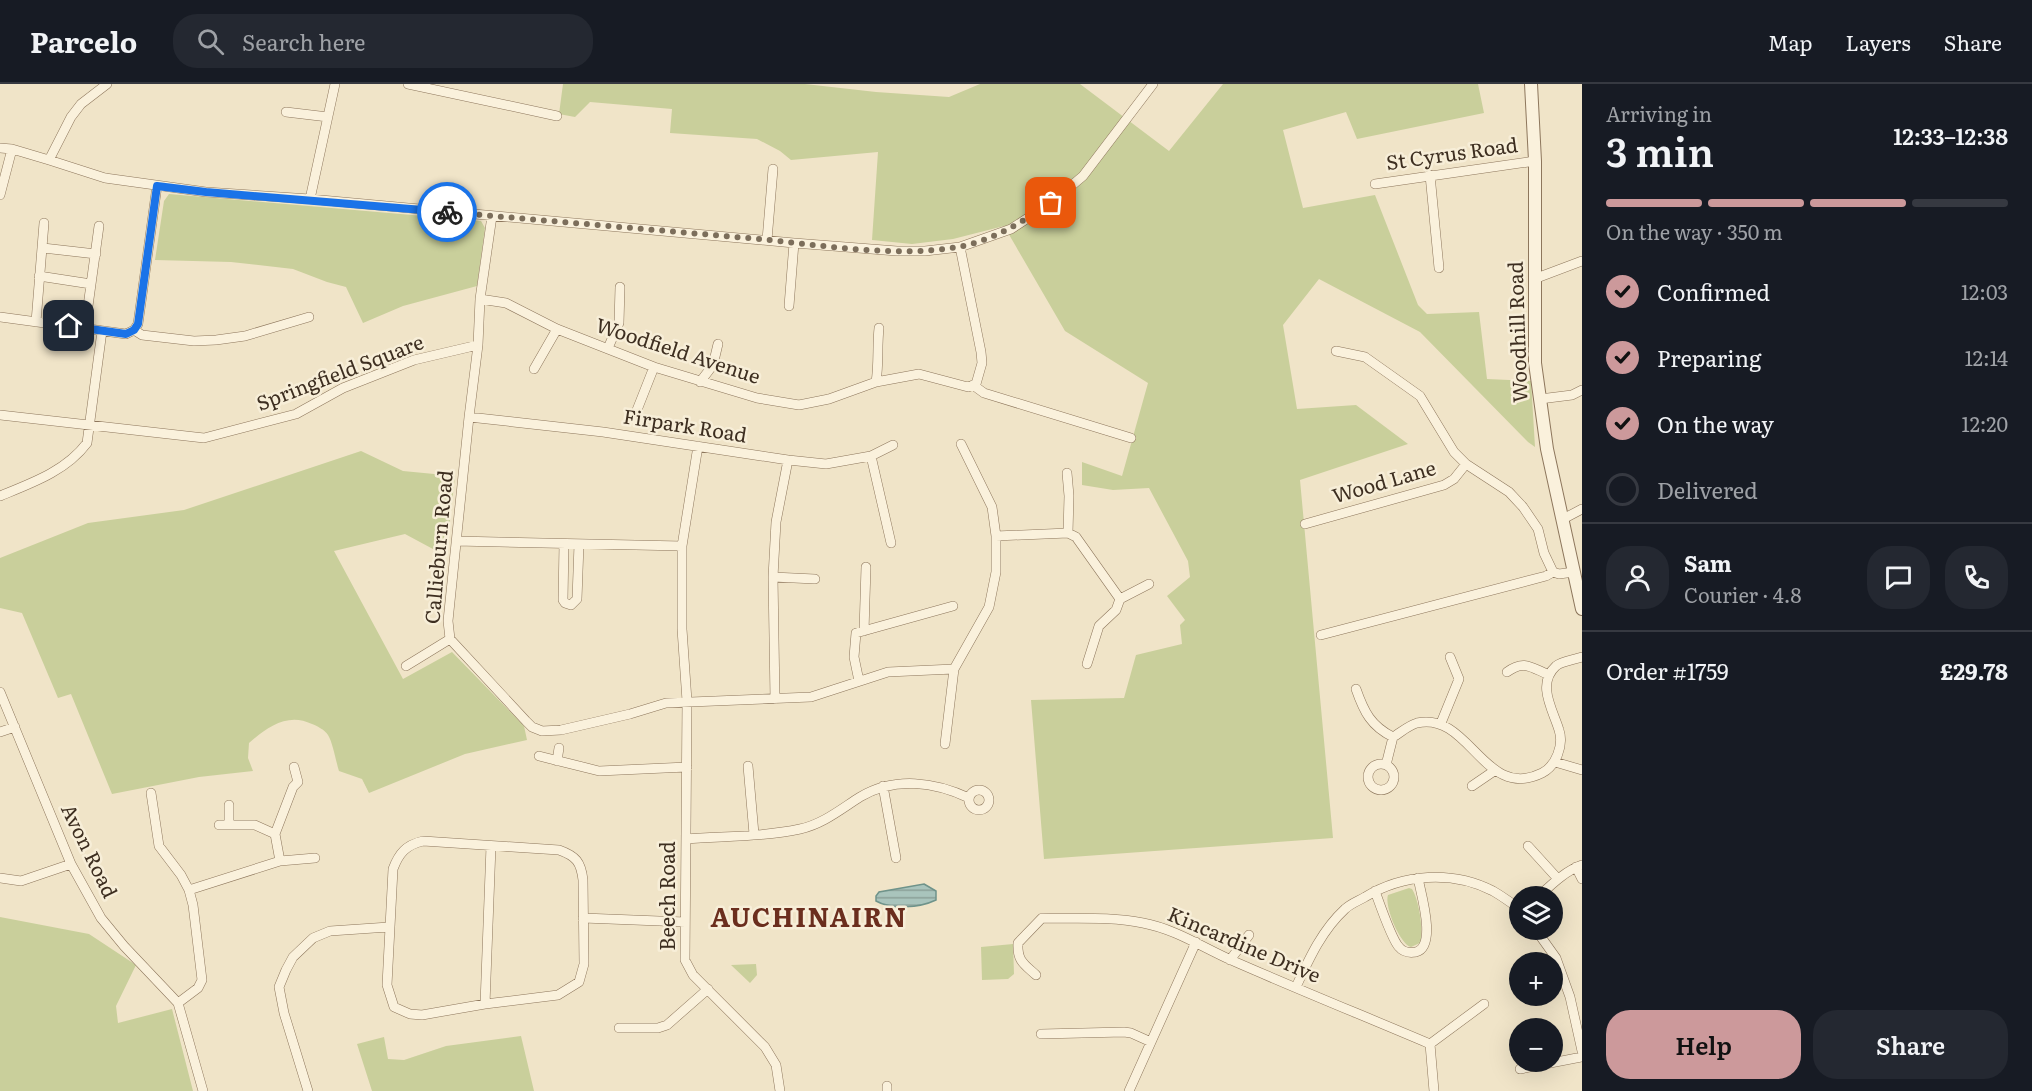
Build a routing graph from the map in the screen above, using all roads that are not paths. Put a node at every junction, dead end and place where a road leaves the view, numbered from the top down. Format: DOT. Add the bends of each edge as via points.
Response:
graph roads {
  1 [pos="107,84"];
  2 [pos="335,84"];
  3 [pos="408,84"];
  4 [pos="1153,84"];
  5 [pos="1531,84"];
  6 [pos="286,112"];
  7 [pos="557,116"];
  8 [pos="328,117"];
  9 [pos="0,148"];
  10 [pos="12,149"];
  11 [pos="49,159"];
  12 [pos="1534,161"];
  13 [pos="773,169"];
  14 [pos="1430,175"];
  15 [pos="1375,184"];
  16 [pos="157,186"];
  17 [pos="1,190"];
  18 [pos="310,199"];
  19 [pos="492,216"];
  20 [pos="44,223"];
  21 [pos="99,226"];
  22 [pos="766,240"];
  23 [pos="794,243"];
  24 [pos="960,247"];
  25 [pos="43,248"];
  26 [pos="96,254"];
  27 [pos="1582,261"];
  28 [pos="1439,268"];
  29 [pos="39,276"];
  30 [pos="1534,279"];
  31 [pos="91,284"];
  32 [pos="621,287"];
  33 [pos="480,299"];
  34 [pos="789,306"];
  35 [pos="309,316"];
  36 [pos="0,317"];
  37 [pos="36,322"];
  38 [pos="86,328"];
  39 [pos="879,328"];
  40 [pos="557,329"];
  41 [pos="134,330"];
  42 [pos="102,331"];
  43 [pos="478,345"];
  44 [pos="718,345"];
  45 [pos="608,348"];
  46 [pos="1336,351"];
  47 [pos="654,366"];
  48 [pos="534,369"];
  49 [pos="976,381"];
  50 [pos="700,382"];
  51 [pos="876,382"];
  52 [pos="1582,390"];
  53 [pos="1540,399"];
  54 [pos="637,410"];
  55 [pos="0,415"];
  56 [pos="469,417"];
  57 [pos="90,425"];
  58 [pos="1131,438"];
  59 [pos="961,444"];
  60 [pos="893,445"];
  61 [pos="698,446"];
  62 [pos="871,456"];
  63 [pos="788,460"];
  64 [pos="1466,464"];
  65 [pos="1067,473"];
  66 [pos="0,496"];
  67 [pos="1582,509"];
  68 [pos="1563,519"];
  69 [pos="1305,524"];
  70 [pos="1068,533"];
  71 [pos="996,536"];
  72 [pos="456,541"];
  73 [pos="891,543"];
  74 [pos="564,544"];
  75 [pos="579,544"];
  76 [pos="682,546"];
  77 [pos="866,567"];
  78 [pos="1553,572"];
  79 [pos="1574,572"];
  80 [pos="773,577"];
  81 [pos="815,579"];
  82 [pos="1149,584"];
  83 [pos="1120,599"];
  84 [pos="953,606"];
  85 [pos="1582,609"];
  86 [pos="864,631"];
  87 [pos="1321,635"];
  88 [pos="450,639"];
  89 [pos="1450,657"];
  90 [pos="1582,657"];
  91 [pos="1087,664"];
  92 [pos="406,666"];
  93 [pos="954,669"];
  94 [pos="1507,672"];
  95 [pos="1549,675"];
  96 [pos="860,681"];
  97 [pos="1356,689"];
  98 [pos="0,692"];
  99 [pos="775,699"];
  100 [pos="687,701"];
  101 [pos="1442,723"];
  102 [pos="15,727"];
  103 [pos="0,732"];
  104 [pos="1394,737"];
  105 [pos="945,744"];
  106 [pos="559,748"];
  107 [pos="539,756"];
  108 [pos="557,760"];
  109 [pos="1555,762"];
  110 [pos="1386,765"];
  111 [pos="748,766"];
  112 [pos="294,767"];
  113 [pos="687,767"];
  114 [pos="1582,770"];
  115 [pos="1494,771"];
  116 [pos="883,786"];
  117 [pos="1472,786"];
  118 [pos="151,793"];
  119 [pos="969,798"];
  120 [pos="229,805"];
  121 [pos="275,834"];
  122 [pos="754,834"];
  123 [pos="686,839"];
  124 [pos="491,846"];
  125 [pos="1528,846"];
  126 [pos="315,858"];
  127 [pos="896,858"];
  128 [pos="280,861"];
  129 [pos="71,864"];
  130 [pos="1579,866"];
  131 [pos="0,878"];
  132 [pos="1418,878"];
  133 [pos="1558,879"];
  134 [pos="1582,879"];
  135 [pos="1550,886"];
  136 [pos="189,890"];
  137 [pos="1375,891"];
  138 [pos="1509,902"];
  139 [pos="583,918"];
  140 [pos="685,922"];
  141 [pos="389,927"];
  142 [pos="1249,935"];
  143 [pos="1543,940"];
  144 [pos="1196,942"];
  145 [pos="1230,960"];
  146 [pos="1036,975"];
  147 [pos="1296,987"];
  148 [pos="708,989"];
  149 [pos="1582,995"];
  150 [pos="1570,997"];
  151 [pos="178,1003"];
  152 [pos="485,1004"];
  153 [pos="1484,1004"];
  154 [pos="619,1028"];
  155 [pos="1041,1034"];
  156 [pos="1151,1042"];
  157 [pos="1430,1044"];
  158 [pos="1582,1051"];
  159 [pos="1582,1057"];
  160 [pos="1563,1061"];
  161 [pos="203,1091"];
  162 [pos="308,1091"];
  163 [pos="780,1091"];
  164 [pos="1129,1091"];
  165 [pos="1434,1091"];
  1 -- 11 [label="street" via="81,104"];
  2 -- 8 [label="street"];
  3 -- 7 [label="street"];
  4 -- 24 [label="street" via="1083,176 1011,230"];
  5 -- 12 [label="street, Woodhill Road"];
  6 -- 8 [label="street"];
  8 -- 18 [label="street"];
  9 -- 10 [label="street"];
  10 -- 11 [label="street"];
  10 -- 17 [label="street"];
  11 -- 16 [label="street" via="105,178"];
  12 -- 14 [label="street, St Cyrus Road"];
  12 -- 30 [label="street, Woodhill Road"];
  13 -- 22 [label="street"];
  14 -- 15 [label="street, St Cyrus Road"];
  14 -- 28 [label="street"];
  16 -- 18 [label="street"];
  16 -- 41 [label="street" via="138,324"];
  18 -- 19 [label="street"];
  19 -- 22 [label="street"];
  19 -- 33 [label="street, Callieburn Road"];
  20 -- 25 [label="street"];
  21 -- 26 [label="street"];
  22 -- 23 [label="street"];
  23 -- 24 [label="street" via="897,251"];
  23 -- 34 [label="street"];
  24 -- 49 [label="street" via="981,352"];
  25 -- 26 [label="street"];
  25 -- 29 [label="street"];
  26 -- 31 [label="street"];
  27 -- 30 [label="street"];
  29 -- 31 [label="street"];
  29 -- 37 [label="street"];
  30 -- 53 [label="street, Woodhill Road" via="1535,363"];
  31 -- 38 [label="street"];
  32 -- 45 [label="street" via="619,323"];
  33 -- 40 [label="street, Woodfield Avenue" via="506,303"];
  33 -- 43 [label="street, Callieburn Road"];
  35 -- 41 [label="street" via="245,336 216,340 142,335"];
  36 -- 37 [label="street"];
  37 -- 38 [label="street"];
  38 -- 42 [label="street"];
  39 -- 51 [label="street"];
  40 -- 45 [label="street, Woodfield Avenue"];
  40 -- 48 [label="street"];
  41 -- 42 [label="street" via="126,334"];
  42 -- 57 [label="street"];
  43 -- 56 [label="street, Callieburn Road"];
  43 -- 57 [label="street, Springfield Square" via="414,360 343,388 296,414 220,435 204,438"];
  44 -- 50 [label="street" via="713,365"];
  45 -- 47 [label="street, Woodfield Avenue"];
  46 -- 64 [label="street" via="1365,357 1420,396 1454,452"];
  47 -- 50 [label="street, Woodfield Avenue"];
  47 -- 54 [label="street"];
  49 -- 51 [label="street, Woodfield Avenue" via="968,387 959,386 919,374"];
  49 -- 58 [label="street, Woodfield Avenue" via="984,393"];
  50 -- 51 [label="street, Woodfield Avenue" via="800,405"];
  52 -- 53 [label="street"];
  53 -- 68 [label="street, Woodhill Road"];
  55 -- 57 [label="street, Springfield Square"];
  56 -- 61 [label="street, Firpark Road"];
  56 -- 72 [label="street, Callieburn Road"];
  57 -- 66 [label="street" via="87,443 76,457 60,469"];
  59 -- 71 [label="street" via="992,507"];
  60 -- 62 [label="street, Firpark Road"];
  61 -- 63 [label="street, Firpark Road"];
  61 -- 76 [label="street, Beech Road"];
  62 -- 63 [label="street, Firpark Road" via="826,464"];
  62 -- 73 [label="street"];
  63 -- 80 [label="street" via="776,522"];
  64 -- 69 [label="street, Wood Lane" via="1454,479 1444,484"];
  64 -- 78 [label="street" via="1509,492 1523,507 1538,530"];
  65 -- 70 [label="street"];
  67 -- 68 [label="street"];
  68 -- 79 [label="street, Woodhill Road"];
  70 -- 71 [label="street"];
  70 -- 83 [label="street" via="1076,537"];
  71 -- 93 [label="street" via="996,572 989,607"];
  72 -- 74 [label="street"];
  72 -- 88 [label="street, Callieburn Road" via="448,621"];
  74 -- 75 [label="street"];
  74 -- 75 [label="street" via="563,600 571,605 576,599"];
  75 -- 76 [label="street"];
  76 -- 100 [label="street, Beech Road"];
  77 -- 86 [label="street"];
  78 -- 79 [label="street"];
  78 -- 87 [label="street"];
  79 -- 85 [label="street, Woodhill Road"];
  80 -- 81 [label="street"];
  80 -- 99 [label="street"];
  82 -- 83 [label="street"];
  83 -- 91 [label="street" via="1116,610 1099,626"];
  84 -- 86 [label="street"];
  86 -- 96 [label="street" via="856,633 854,657"];
  88 -- 92 [label="street"];
  88 -- 100 [label="street, Callieburn Road" via="526,721 542,731"];
  89 -- 101 [label="street" via="1459,679"];
  90 -- 95 [label="street" via="1557,665"];
  93 -- 96 [label="street" via="888,672"];
  93 -- 105 [label="street"];
  94 -- 95 [label="street" via="1516,664 1525,664"];
  95 -- 109 [label="street" via="1546,692 1560,732"];
  96 -- 99 [label="street" via="812,697"];
  97 -- 104 [label="street" via="1364,711 1380,730"];
  98 -- 102 [label="street, Avon Road"];
  99 -- 100 [label="street"];
  100 -- 113 [label="street, Beech Road"];
  101 -- 104 [label="street" via="1416,723"];
  101 -- 115 [label="street"];
  102 -- 103 [label="street"];
  102 -- 129 [label="street, Avon Road"];
  104 -- 110 [label="street"];
  106 -- 108 [label="street"];
  107 -- 108 [label="street"];
  108 -- 113 [label="street" via="599,771"];
  109 -- 114 [label="street"];
  109 -- 115 [label="street" via="1543,773 1519,780"];
  111 -- 122 [label="street"];
  112 -- 121 [label="street" via="298,782"];
  113 -- 123 [label="street, Beech Road"];
  115 -- 117 [label="street"];
  116 -- 119 [label="street" via="928,784"];
  116 -- 122 [label="street" via="821,822 773,834"];
  116 -- 127 [label="street"];
  118 -- 136 [label="street" via="159,846"];
  120 -- 121 [label="street" via="224,825 255,825"];
  121 -- 128 [label="street"];
  122 -- 123 [label="street"];
  123 -- 140 [label="street, Beech Road"];
  124 -- 139 [label="street" via="559,850 579,861"];
  124 -- 141 [label="street" via="423,841 404,849 393,870"];
  124 -- 152 [label="street"];
  125 -- 133 [label="street"];
  126 -- 128 [label="street"];
  128 -- 136 [label="street"];
  129 -- 131 [label="street" via="21,880"];
  129 -- 151 [label="street, Avon Road" via="101,918"];
  130 -- 133 [label="street"];
  130 -- 134 [label="street"];
  132 -- 137 [label="street"];
  132 -- 137 [label="street" via="1427,940 1418,951 1408,953 1399,947"];
  132 -- 138 [label="street" via="1462,880"];
  133 -- 135 [label="street"];
  136 -- 151 [label="street" via="202,980 198,988"];
  137 -- 147 [label="street" via="1345,908 1315,946"];
  139 -- 140 [label="street"];
  139 -- 152 [label="street" via="584,964 579,982 558,995"];
  140 -- 148 [label="street, Beech Road" via="685,960 693,975"];
  141 -- 152 [label="street" via="387,986 394,1007 422,1015"];
  141 -- 162 [label="street" via="339,930 312,938 286,970 279,987"];
  142 -- 145 [label="street"];
  143 -- 150 [label="street" via="1556,958"];
  144 -- 145 [label="street, Kincardine Drive"];
  144 -- 146 [label="street, Kincardine Drive" via="1140,922 1042,918 1017,946 1019,959"];
  144 -- 156 [label="street"];
  145 -- 147 [label="street, Kincardine Drive"];
  147 -- 157 [label="street, Kincardine Drive"];
  148 -- 154 [label="street" via="668,1025"];
  148 -- 163 [label="street, Beech Road" via="771,1055"];
  149 -- 150 [label="street"];
  150 -- 158 [label="street"];
  151 -- 161 [label="street"];
  153 -- 157 [label="street"];
  155 -- 156 [label="street" via="1124,1032"];
  156 -- 164 [label="street"];
  157 -- 165 [label="street"];
  159 -- 160 [label="street"];
}
